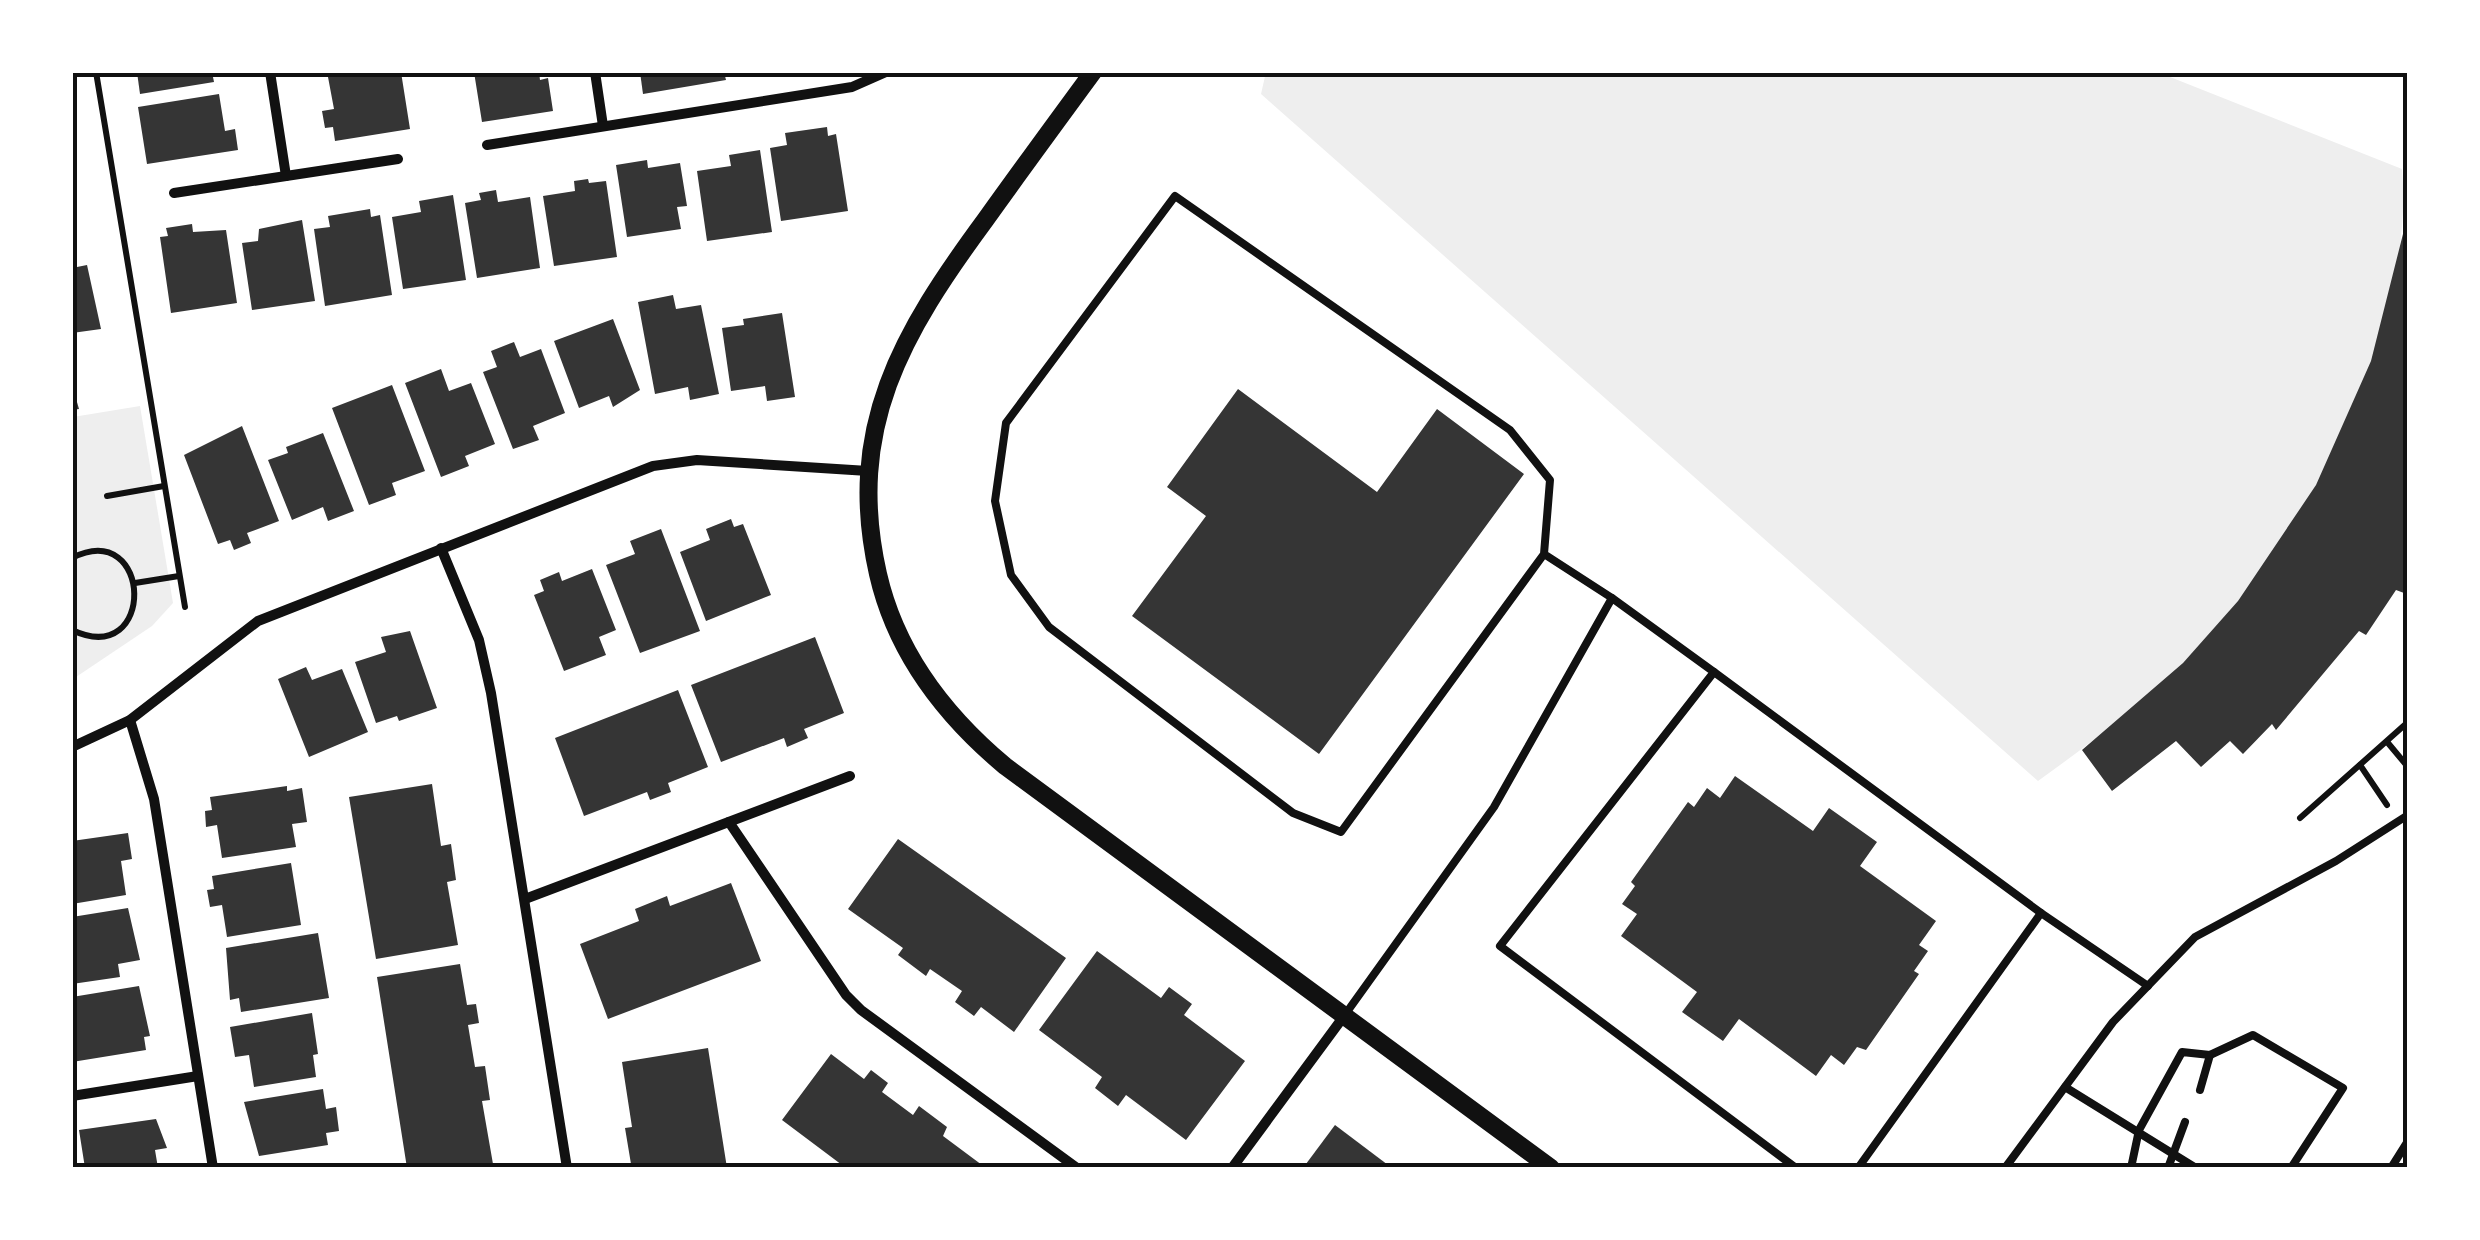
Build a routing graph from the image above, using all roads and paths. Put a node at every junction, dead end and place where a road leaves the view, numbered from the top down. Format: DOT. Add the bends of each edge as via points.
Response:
graph roads {
  1 [pos="96,72"];
  2 [pos="270,72"];
  3 [pos="595,72"];
  4 [pos="886,72"];
  5 [pos="1093,72"];
  6 [pos="603,126"];
  7 [pos="487,144"];
  8 [pos="398,159"];
  9 [pos="286,176"];
  10 [pos="174,193"];
  11 [pos="868,471"];
  12 [pos="164,486"];
  13 [pos="107,496"];
  14 [pos="442,548"];
  15 [pos="1544,554"];
  16 [pos="72,558"];
  17 [pos="179,576"];
  18 [pos="135,583"];
  19 [pos="1612,598"];
  20 [pos="185,607"];
  21 [pos="75,632"];
  22 [pos="1714,672"];
  23 [pos="130,720"];
  24 [pos="2408,722"];
  25 [pos="2388,743"];
  26 [pos="72,748"];
  27 [pos="2360,765"];
  28 [pos="2408,767"];
  29 [pos="850,776"];
  30 [pos="2408,815"];
  31 [pos="2300,818"];
  32 [pos="729,822"];
  33 [pos="2397,822"];
  34 [pos="524,899"];
  35 [pos="2041,913"];
  36 [pos="2148,986"];
  37 [pos="1344,1016"];
  38 [pos="2210,1055"];
  39 [pos="198,1076"];
  40 [pos="2065,1087"];
  41 [pos="2200,1090"];
  42 [pos="72,1096"];
  43 [pos="2185,1122"];
  44 [pos="2139,1130"];
  45 [pos="2408,1141"];
  46 [pos="2172,1153"];
  47 [pos="212,1168"];
  48 [pos="567,1168"];
  49 [pos="1077,1168"];
  50 [pos="1232,1168"];
  51 [pos="1551,1168"];
  52 [pos="1796,1168"];
  53 [pos="1858,1168"];
  54 [pos="2005,1168"];
  55 [pos="2131,1168"];
  56 [pos="2168,1168"];
  57 [pos="2196,1168"];
  58 [pos="2291,1168"];
  59 [pos="2391,1168"];
  1 -- 12 [label="path"];
  2 -- 9 [label="street"];
  3 -- 6 [label="street"];
  4 -- 6 [label="street" via="852,87"];
  5 -- 11 [label="street" via="920,314 881,399"];
  6 -- 7 [label="street"];
  8 -- 9 [label="street"];
  9 -- 10 [label="street"];
  11 -- 14 [label="street" via="668,462"];
  11 -- 37 [label="street" via="870,532 890,613 948,713 1005,766"];
  12 -- 13 [label="path"];
  12 -- 17 [label="path"];
  14 -- 23 [label="street" via="258,620"];
  14 -- 34 [label="street" via="486,666"];
  15 -- 15 [label="lane" via="1341,832 1293,813 1049,628 1012,574 996,501 1006,422 1175,196 1510,430 1550,480"];
  15 -- 19 [label="lane"];
  16 -- 18 [label="path" via="90,552 113,556"];
  17 -- 18 [label="path"];
  17 -- 20 [label="path"];
  18 -- 21 [label="path" via="134,607 121,627 98,636"];
  19 -- 22 [label="lane"];
  19 -- 37 [label="lane" via="1494,808"];
  22 -- 35 [label="lane"];
  22 -- 52 [label="lane" via="1500,946"];
  23 -- 26 [label="street"];
  23 -- 39 [label="street" via="154,799"];
  24 -- 25 [label="path"];
  25 -- 27 [label="path"];
  25 -- 28 [label="path"];
  27 -- 31 [label="path"];
  27 -- 33 [label="path"];
  29 -- 32 [label="street"];
  30 -- 33 [label="lane"];
  32 -- 34 [label="street"];
  32 -- 49 [label="street" via="846,995"];
  33 -- 36 [label="lane" via="2195,937"];
  34 -- 48 [label="street"];
  35 -- 36 [label="lane"];
  35 -- 53 [label="lane"];
  36 -- 40 [label="lane"];
  37 -- 50 [label="street"];
  37 -- 51 [label="street"];
  38 -- 41 [label="lane"];
  38 -- 44 [label="lane" via="2182,1052"];
  38 -- 58 [label="lane" via="2253,1035 2343,1088"];
  39 -- 42 [label="street"];
  39 -- 47 [label="street"];
  40 -- 44 [label="lane"];
  40 -- 54 [label="lane"];
  43 -- 46 [label="lane"];
  44 -- 46 [label="lane"];
  44 -- 55 [label="lane"];
  45 -- 59 [label="lane"];
  46 -- 56 [label="lane"];
  46 -- 57 [label="lane"];
}
